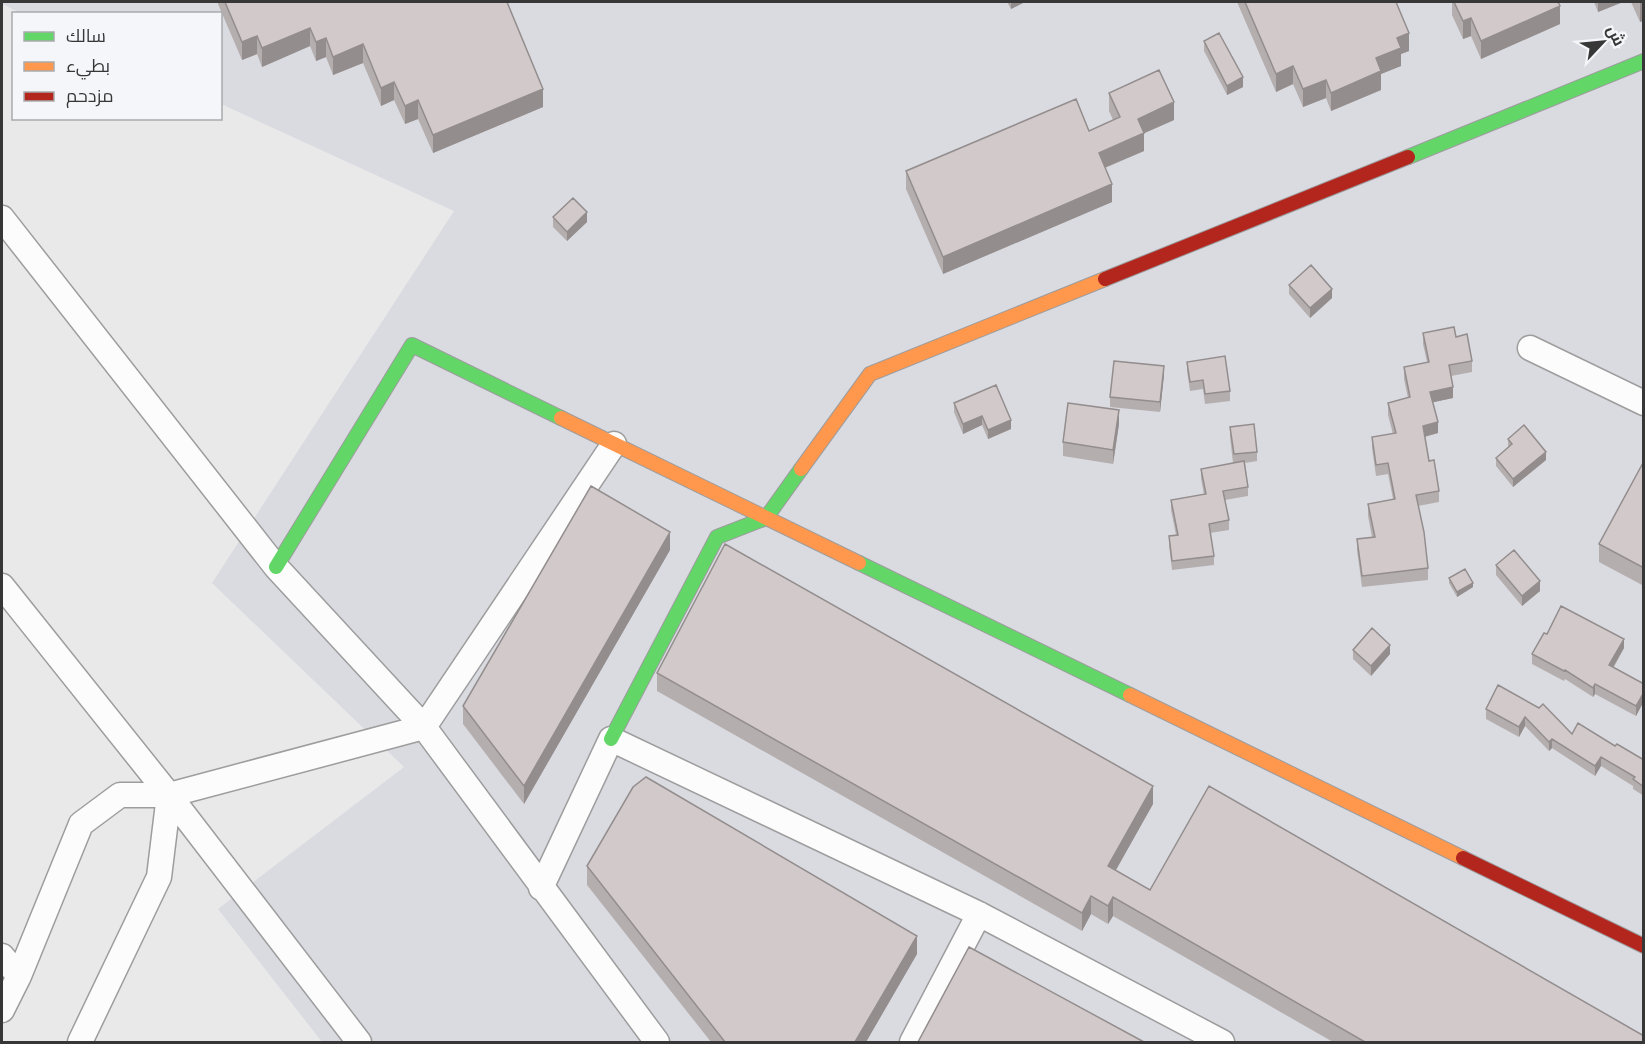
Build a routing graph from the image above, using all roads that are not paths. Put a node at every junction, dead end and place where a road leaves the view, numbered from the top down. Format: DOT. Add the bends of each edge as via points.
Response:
graph roads {
  1 [pos="1644,61"];
  2 [pos="2,218"];
  3 [pos="1530,348"];
  4 [pos="1644,403"];
  5 [pos="614,444"];
  6 [pos="766,518"];
  7 [pos="276,567"];
  8 [pos="2,586"];
  9 [pos="424,727"];
  10 [pos="610,739"];
  11 [pos="169,795"];
  12 [pos="541,888"];
  13 [pos="979,914"];
  14 [pos="1644,946"];
  15 [pos="2,956"];
  16 [pos="19,976"];
  17 [pos="2,1011"];
  18 [pos="80,1042"];
  19 [pos="359,1042"];
  20 [pos="657,1042"];
  21 [pos="912,1042"];
  22 [pos="1222,1042"];
  1 -- 6 [label="street" via="870,374"];
  2 -- 7 [label="street"];
  3 -- 4 [label="street"];
  5 -- 6 [label="street"];
  5 -- 7 [label="street" via="412,345"];
  5 -- 9 [label="street"];
  6 -- 10 [label="street" via="717,537"];
  6 -- 14 [label="street"];
  7 -- 9 [label="street"];
  8 -- 11 [label="street"];
  9 -- 11 [label="street"];
  9 -- 12 [label="street"];
  10 -- 12 [label="street"];
  10 -- 13 [label="street"];
  11 -- 16 [label="street" via="120,795 81,824"];
  11 -- 18 [label="street" via="159,877"];
  11 -- 19 [label="street"];
  12 -- 20 [label="street"];
  13 -- 21 [label="street"];
  13 -- 22 [label="street"];
  15 -- 16 [label="street"];
  16 -- 17 [label="street"];
}
